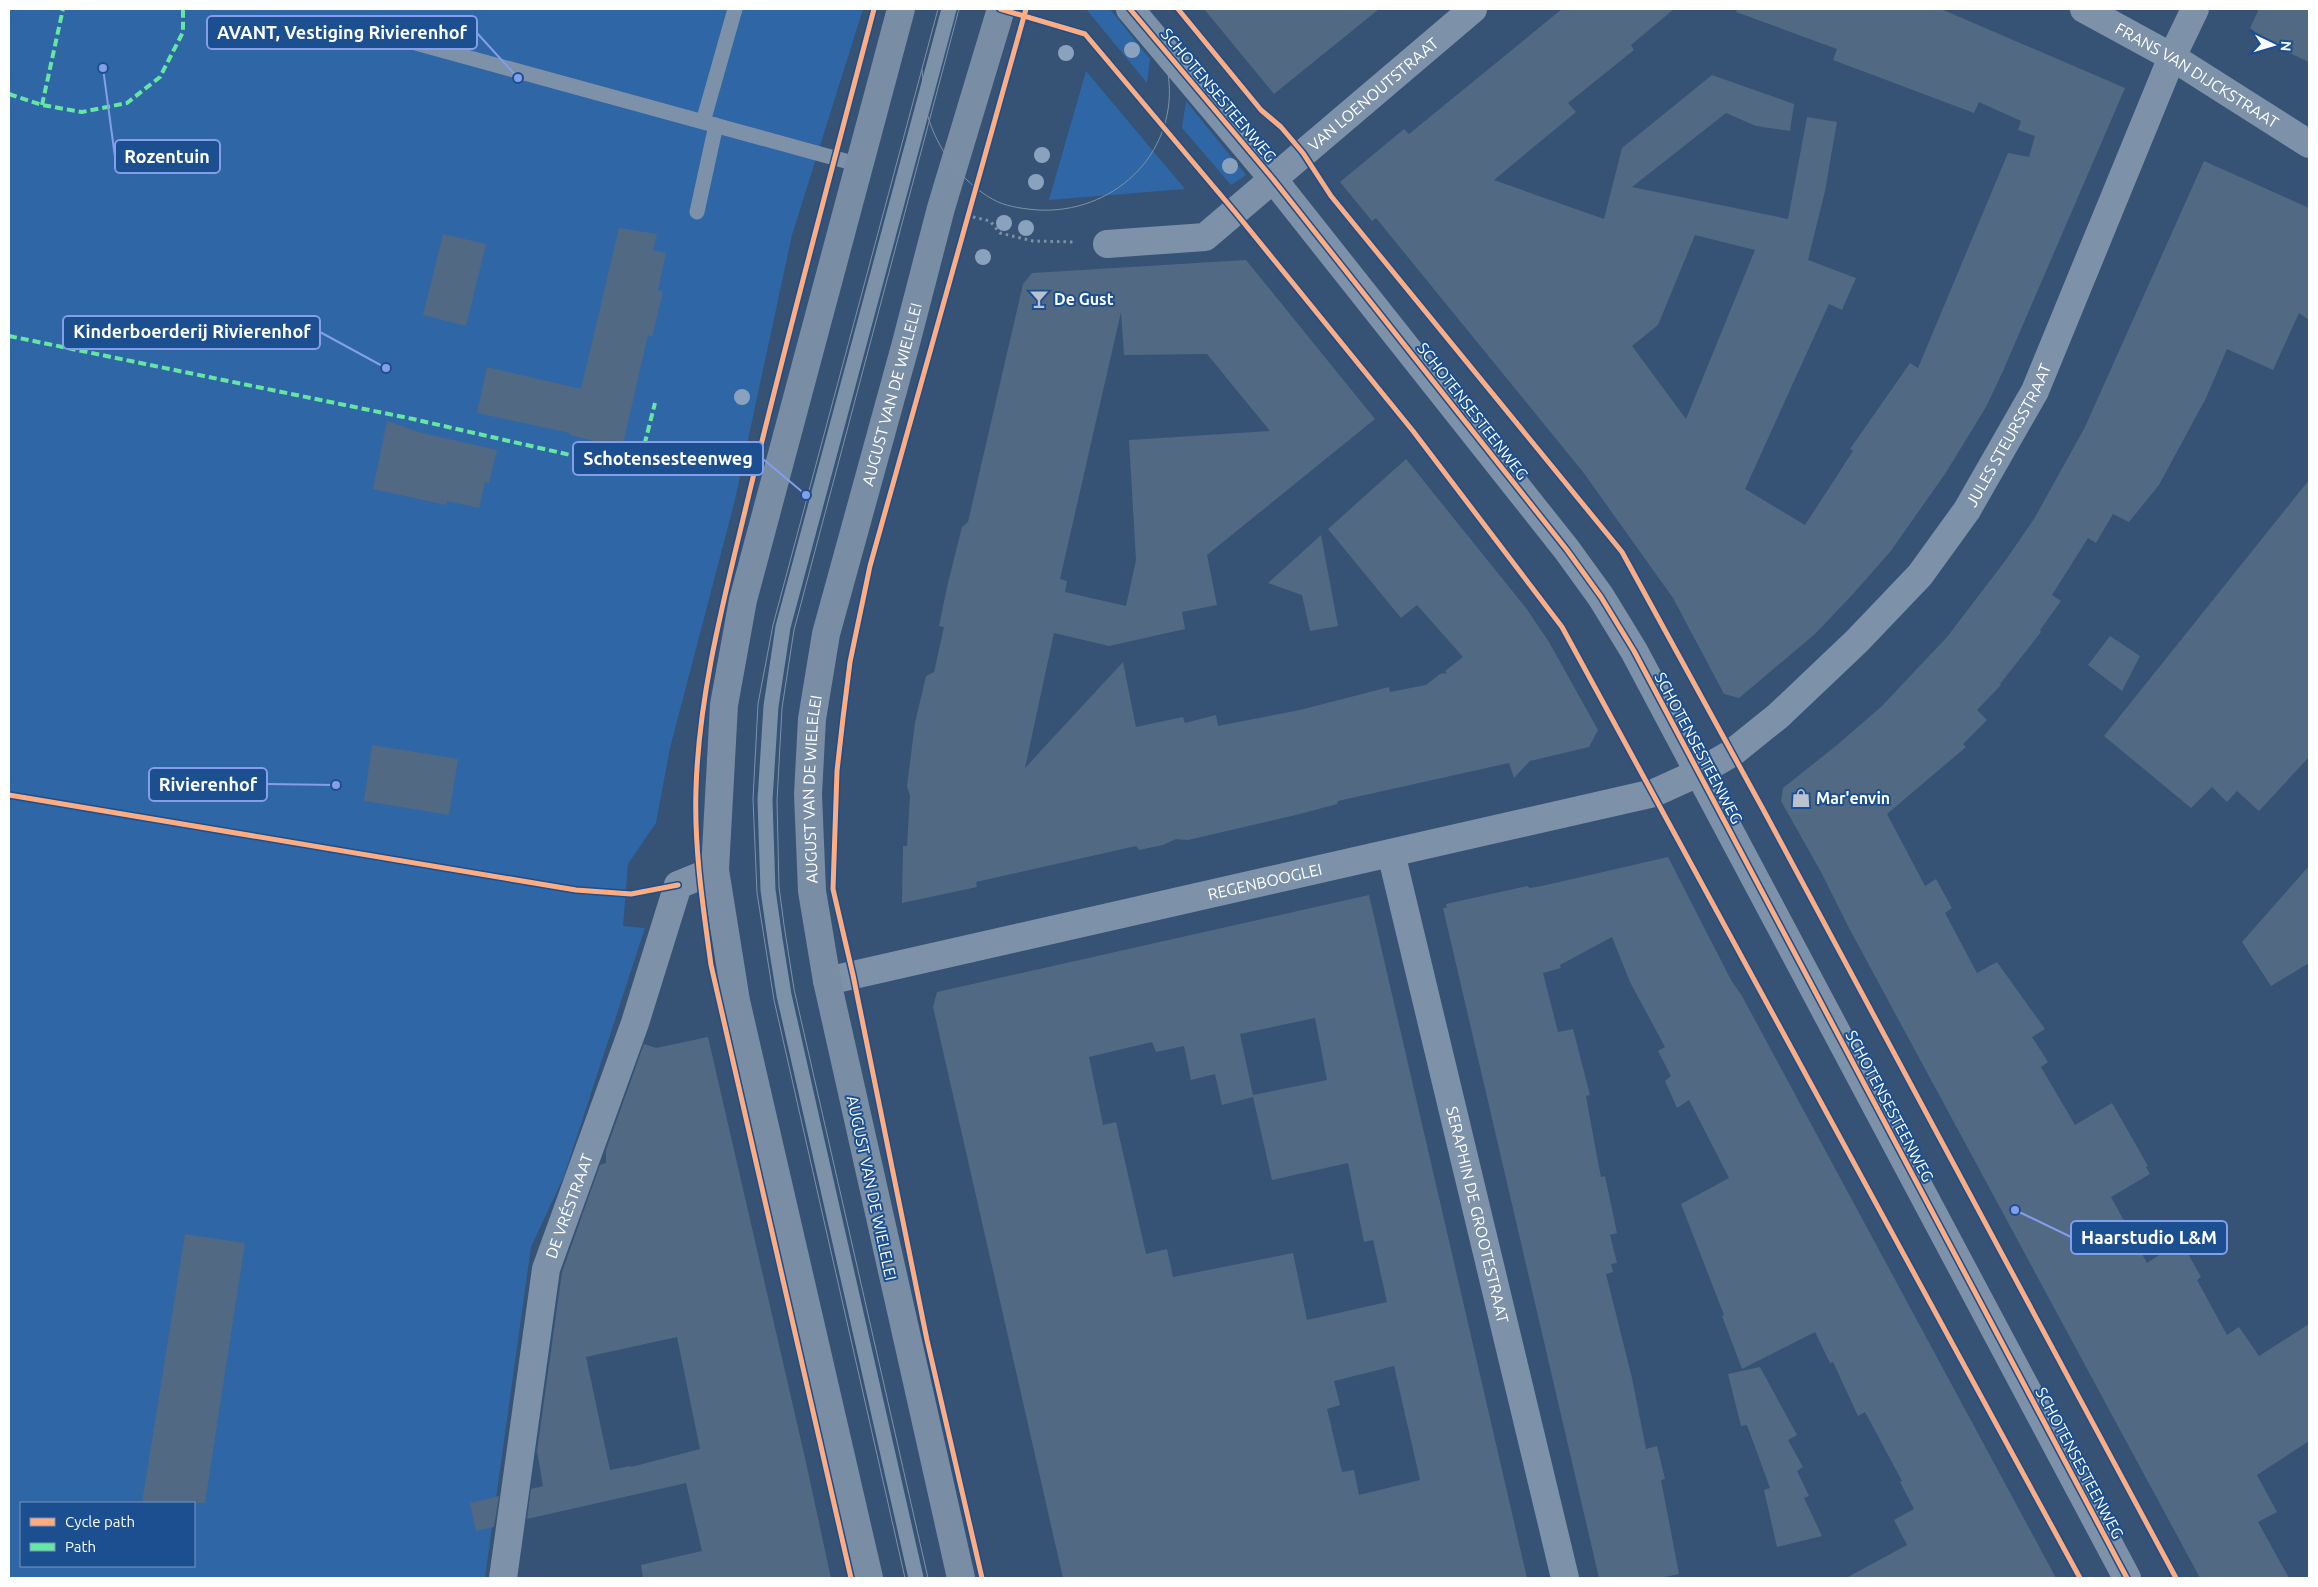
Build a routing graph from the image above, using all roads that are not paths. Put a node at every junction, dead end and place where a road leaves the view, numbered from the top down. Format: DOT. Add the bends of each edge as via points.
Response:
graph roads {
  1 [pos="735,9"];
  2 [pos="902,9"];
  3 [pos="949,9"];
  4 [pos="1000,9"];
  5 [pos="1130,9"];
  6 [pos="1473,9"];
  7 [pos="2084,9"];
  8 [pos="2195,9"];
  9 [pos="412,42"];
  10 [pos="2172,57"];
  11 [pos="709,124"];
  12 [pos="2309,144"];
  13 [pos="860,165"];
  14 [pos="1273,179"];
  15 [pos="697,212"];
  16 [pos="1107,244"];
  17 [pos="1698,773"];
  18 [pos="1390,853"];
  19 [pos="715,870"];
  20 [pos="827,981"];
  21 [pos="503,1578"];
  22 [pos="869,1578"];
  23 [pos="916,1578"];
  24 [pos="961,1578"];
  25 [pos="1565,1578"];
  26 [pos="2127,1578"];
  1 -- 11 [label="lane"];
  2 -- 13 [label="main road"];
  3 -- 23 [label="lane" via="783,627 771,706 765,800 768,890 784,995"];
  4 -- 20 [label="main road, AUGUST VAN DE WIELELEI" via="941,208 826,634 812,719 808,794 812,891"];
  5 -- 14 [label="street, SCHOTENSESTEENWEG"];
  6 -- 14 [label="street, VAN LOENOUTSTRAAT"];
  7 -- 10 [label="street, FRANS VAN DIJCKSTRAAT"];
  8 -- 10 [label="street, JULES STEURSSTRAAT"];
  9 -- 11 [label="lane"];
  10 -- 12 [label="street, FRANS VAN DIJCKSTRAAT"];
  10 -- 17 [label="street, JULES STEURSSTRAAT" via="2035,392 1968,510 1920,575 1857,641 1778,716 1732,752"];
  11 -- 13 [label="lane"];
  11 -- 15 [label="lane"];
  13 -- 19 [label="main road" via="744,600 724,705"];
  14 -- 16 [label="street, SCHOTENSESTEENWEG" via="1205,237"];
  14 -- 17 [label="street, SCHOTENSESTEENWEG" via="1601,597 1634,650"];
  17 -- 18 [label="street, REGENBOOGLEI" via="1654,793"];
  17 -- 26 [label="street, SCHOTENSESTEENWEG"];
  18 -- 20 [label="street, REGENBOOGLEI"];
  18 -- 25 [label="street, SERAPHIN DE GROOTESTRAAT"];
  19 -- 21 [label="street, DE VRÉSTRAAT" via="678,885 635,1023 546,1269"];
  19 -- 22 [label="main road" via="736,1001"];
  20 -- 24 [label="main road, AUGUST VAN DE WIELELEI"];
}
